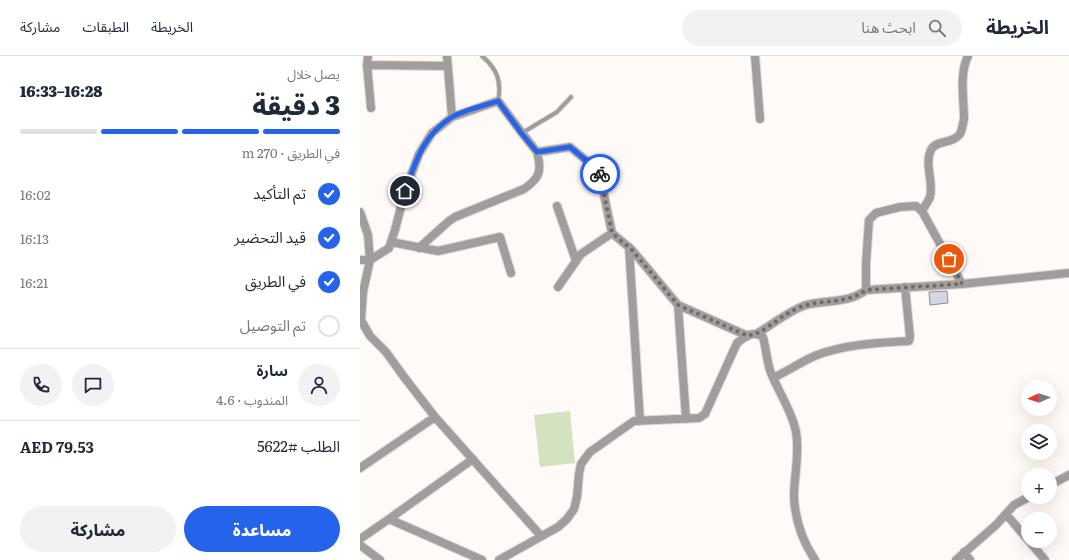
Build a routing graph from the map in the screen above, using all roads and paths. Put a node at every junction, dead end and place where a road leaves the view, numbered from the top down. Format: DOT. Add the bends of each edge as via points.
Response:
graph roads {
  1 [pos="368,56"];
  2 [pos="447,56"];
  3 [pos="482,56"];
  4 [pos="755,56"];
  5 [pos="968,56"];
  6 [pos="367,65"];
  7 [pos="447,66"];
  8 [pos="571,97"];
  9 [pos="498,101"];
  10 [pos="371,108"];
  11 [pos="452,117"];
  12 [pos="760,119"];
  13 [pos="522,134"];
  14 [pos="537,152"];
  15 [pos="557,206"];
  16 [pos="922,211"];
  17 [pos="360,212"];
  18 [pos="612,233"];
  19 [pos="391,242"];
  20 [pos="628,247"];
  21 [pos="419,248"];
  22 [pos="360,260"];
  23 [pos="370,260"];
  24 [pos="576,261"];
  25 [pos="511,273"];
  26 [pos="1069,273"];
  27 [pos="962,284"];
  28 [pos="558,286"];
  29 [pos="906,287"];
  30 [pos="866,290"];
  31 [pos="678,305"];
  32 [pos="758,334"];
  33 [pos="748,336"];
  34 [pos="774,378"];
  35 [pos="435,417"];
  36 [pos="686,419"];
  37 [pos="640,421"];
  38 [pos="473,459"];
  39 [pos="360,468"];
  40 [pos="1069,475"];
  41 [pos="1057,481"];
  42 [pos="1021,502"];
  43 [pos="1006,514"];
  44 [pos="389,519"];
  45 [pos="1021,532"];
  46 [pos="541,536"];
  47 [pos="360,539"];
  48 [pos="360,545"];
  49 [pos="1034,548"];
  50 [pos="964,552"];
  51 [pos="380,560"];
  52 [pos="482,560"];
  53 [pos="499,560"];
  54 [pos="815,560"];
  55 [pos="956,560"];
  56 [pos="970,560"];
  57 [pos="1044,560"];
  1 -- 6 [label="street"];
  2 -- 7 [label="street"];
  3 -- 9 [label="lane" via="497,74 500,89"];
  4 -- 12 [label="street"];
  5 -- 16 [label="street" via="964,78 963,126 960,134 954,139 933,146 930,152 930,197"];
  6 -- 7 [label="street"];
  6 -- 10 [label="street"];
  7 -- 11 [label="street"];
  8 -- 13 [label="lane" via="557,112"];
  9 -- 11 [label="street"];
  9 -- 13 [label="street"];
  11 -- 19 [label="street" via="432,133 419,154 405,191"];
  13 -- 14 [label="street"];
  14 -- 18 [label="street" via="570,147 599,171"];
  14 -- 21 [label="street" via="540,170 533,183 455,217"];
  15 -- 24 [label="street"];
  16 -- 27 [label="street"];
  16 -- 30 [label="street" via="916,206 900,207 876,213 869,220"];
  17 -- 23 [label="street" via="368,235"];
  18 -- 20 [label="street"];
  18 -- 24 [label="street" via="581,254"];
  19 -- 21 [label="street"];
  19 -- 23 [label="street" via="389,248"];
  20 -- 31 [label="street"];
  20 -- 37 [label="street"];
  21 -- 25 [label="street" via="438,251 500,236"];
  22 -- 23 [label="street"];
  23 -- 35 [label="street" via="363,292 361,320 370,336 386,352"];
  24 -- 28 [label="street"];
  26 -- 27 [label="street"];
  27 -- 29 [label="street"];
  29 -- 30 [label="street"];
  29 -- 34 [label="street" via="909,341 840,348 816,355"];
  30 -- 32 [label="street" via="859,295 805,306"];
  31 -- 33 [label="street"];
  31 -- 36 [label="street"];
  32 -- 33 [label="street"];
  32 -- 34 [label="street" via="763,337 770,372"];
  33 -- 36 [label="street" via="737,343 705,414 699,418"];
  34 -- 54 [label="street" via="796,432 794,497 797,518 808,550"];
  35 -- 38 [label="street"];
  35 -- 39 [label="street"];
  36 -- 37 [label="street"];
  37 -- 46 [label="street" via="634,421 585,457 581,464 574,509 567,519"];
  38 -- 44 [label="street"];
  38 -- 46 [label="street"];
  40 -- 41 [label="street"];
  42 -- 43 [label="street"];
  43 -- 45 [label="street"];
  43 -- 50 [label="street"];
  44 -- 47 [label="street"];
  44 -- 52 [label="street"];
  46 -- 53 [label="street"];
  48 -- 51 [label="street"];
  49 -- 57 [label="street"];
  50 -- 55 [label="street"];
  50 -- 56 [label="street"];
}
